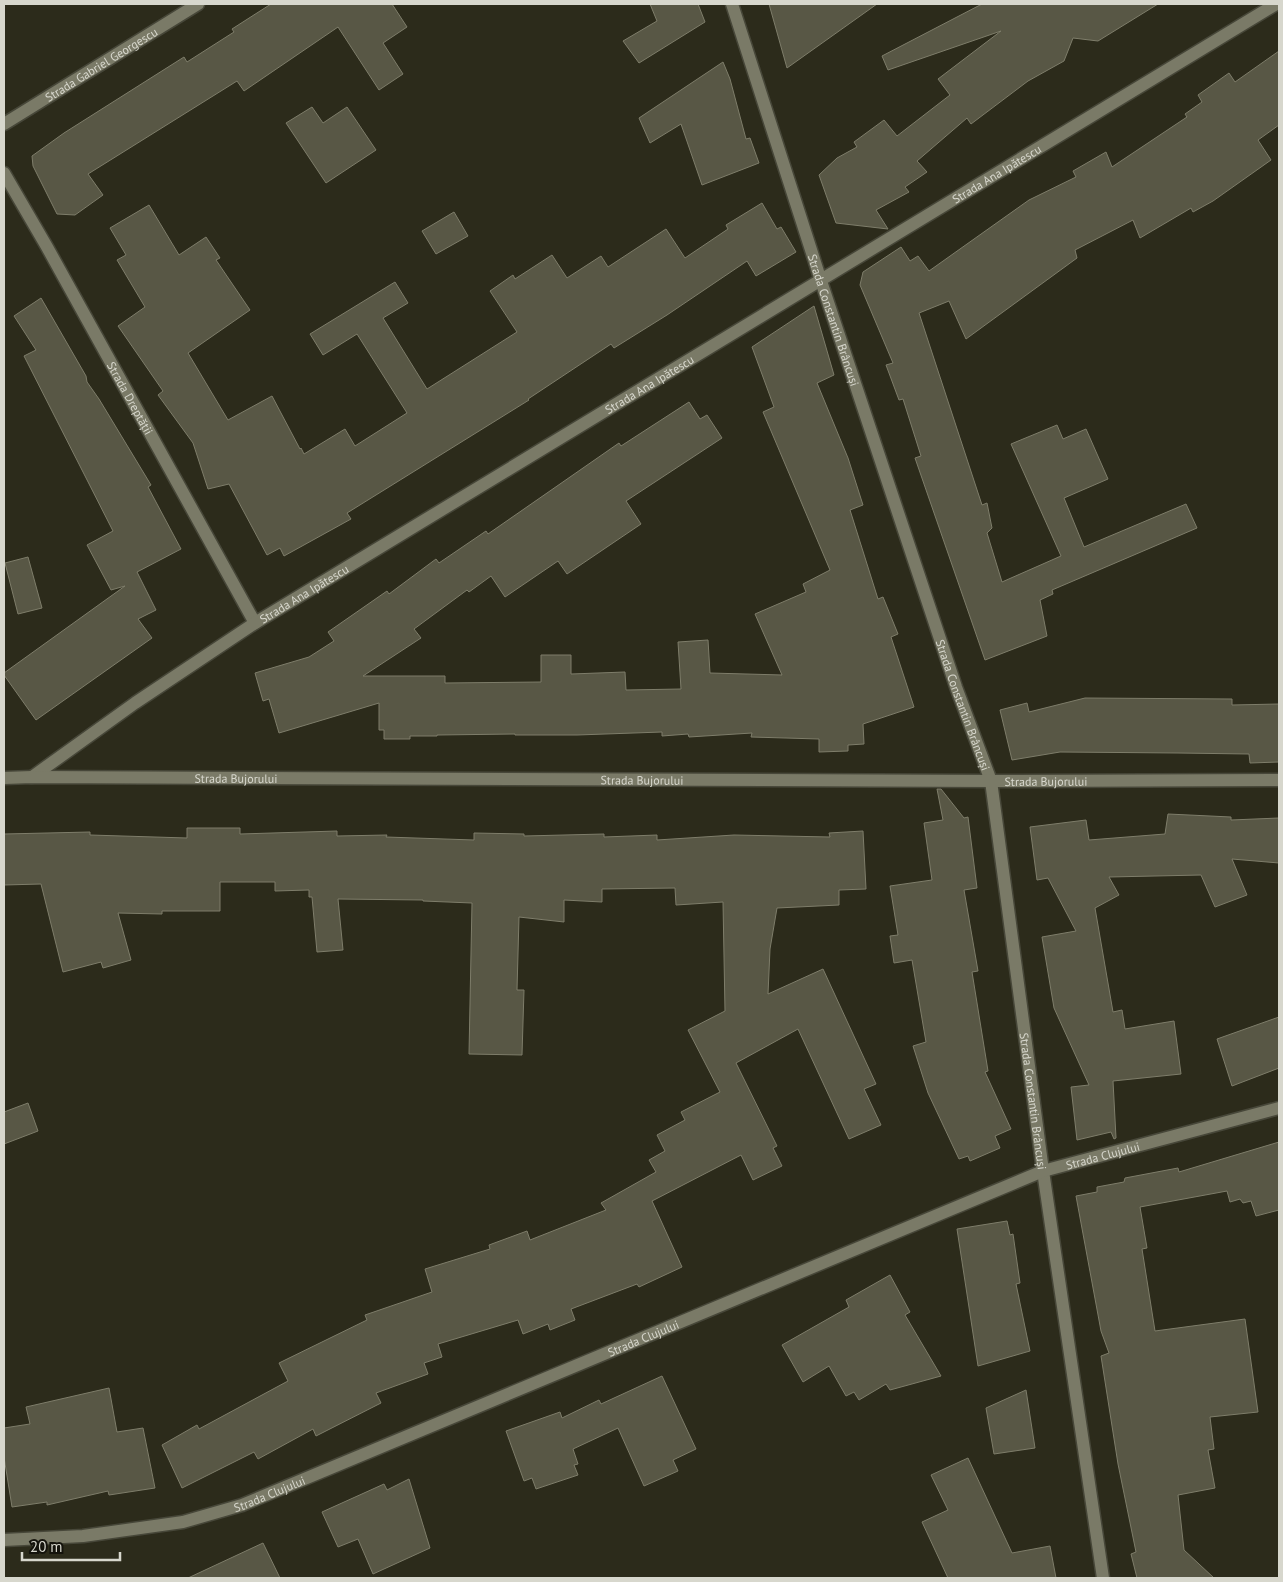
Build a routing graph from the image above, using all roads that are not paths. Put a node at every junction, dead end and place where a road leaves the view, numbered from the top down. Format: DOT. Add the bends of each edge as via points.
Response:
graph roads {
  1 [pos="198,4"];
  2 [pos="732,4"];
  3 [pos="1276,4"];
  4 [pos="4,124"];
  5 [pos="4,173"];
  6 [pos="821,281"];
  7 [pos="255,623"];
  8 [pos="32,777"];
  9 [pos="4,778"];
  10 [pos="1279,780"];
  11 [pos="991,781"];
  12 [pos="1279,1108"];
  13 [pos="1043,1171"];
  14 [pos="4,1540"];
  15 [pos="1103,1578"];
  1 -- 4 [label="street, Strada Gabriel Georgescu"];
  2 -- 6 [label="street, Strada Constantin Brâncuși"];
  3 -- 6 [label="street, Strada Ana Ipătescu"];
  5 -- 7 [label="street, Strada Dreptății"];
  6 -- 7 [label="street, Strada Ana Ipătescu"];
  6 -- 11 [label="street, Strada Constantin Brâncuși"];
  7 -- 8 [label="street, Strada Ana Ipătescu"];
  8 -- 9 [label="street, Strada Bujorului"];
  8 -- 11 [label="street, Strada Bujorului"];
  10 -- 11 [label="street, Strada Bujorului"];
  11 -- 13 [label="street, Strada Constantin Brâncuși"];
  12 -- 13 [label="street, Strada Clujului"];
  13 -- 14 [label="street, Strada Clujului" via="242,1505 183,1522 83,1536"];
  13 -- 15 [label="street, Strada Constantin Brâncuși"];
}
